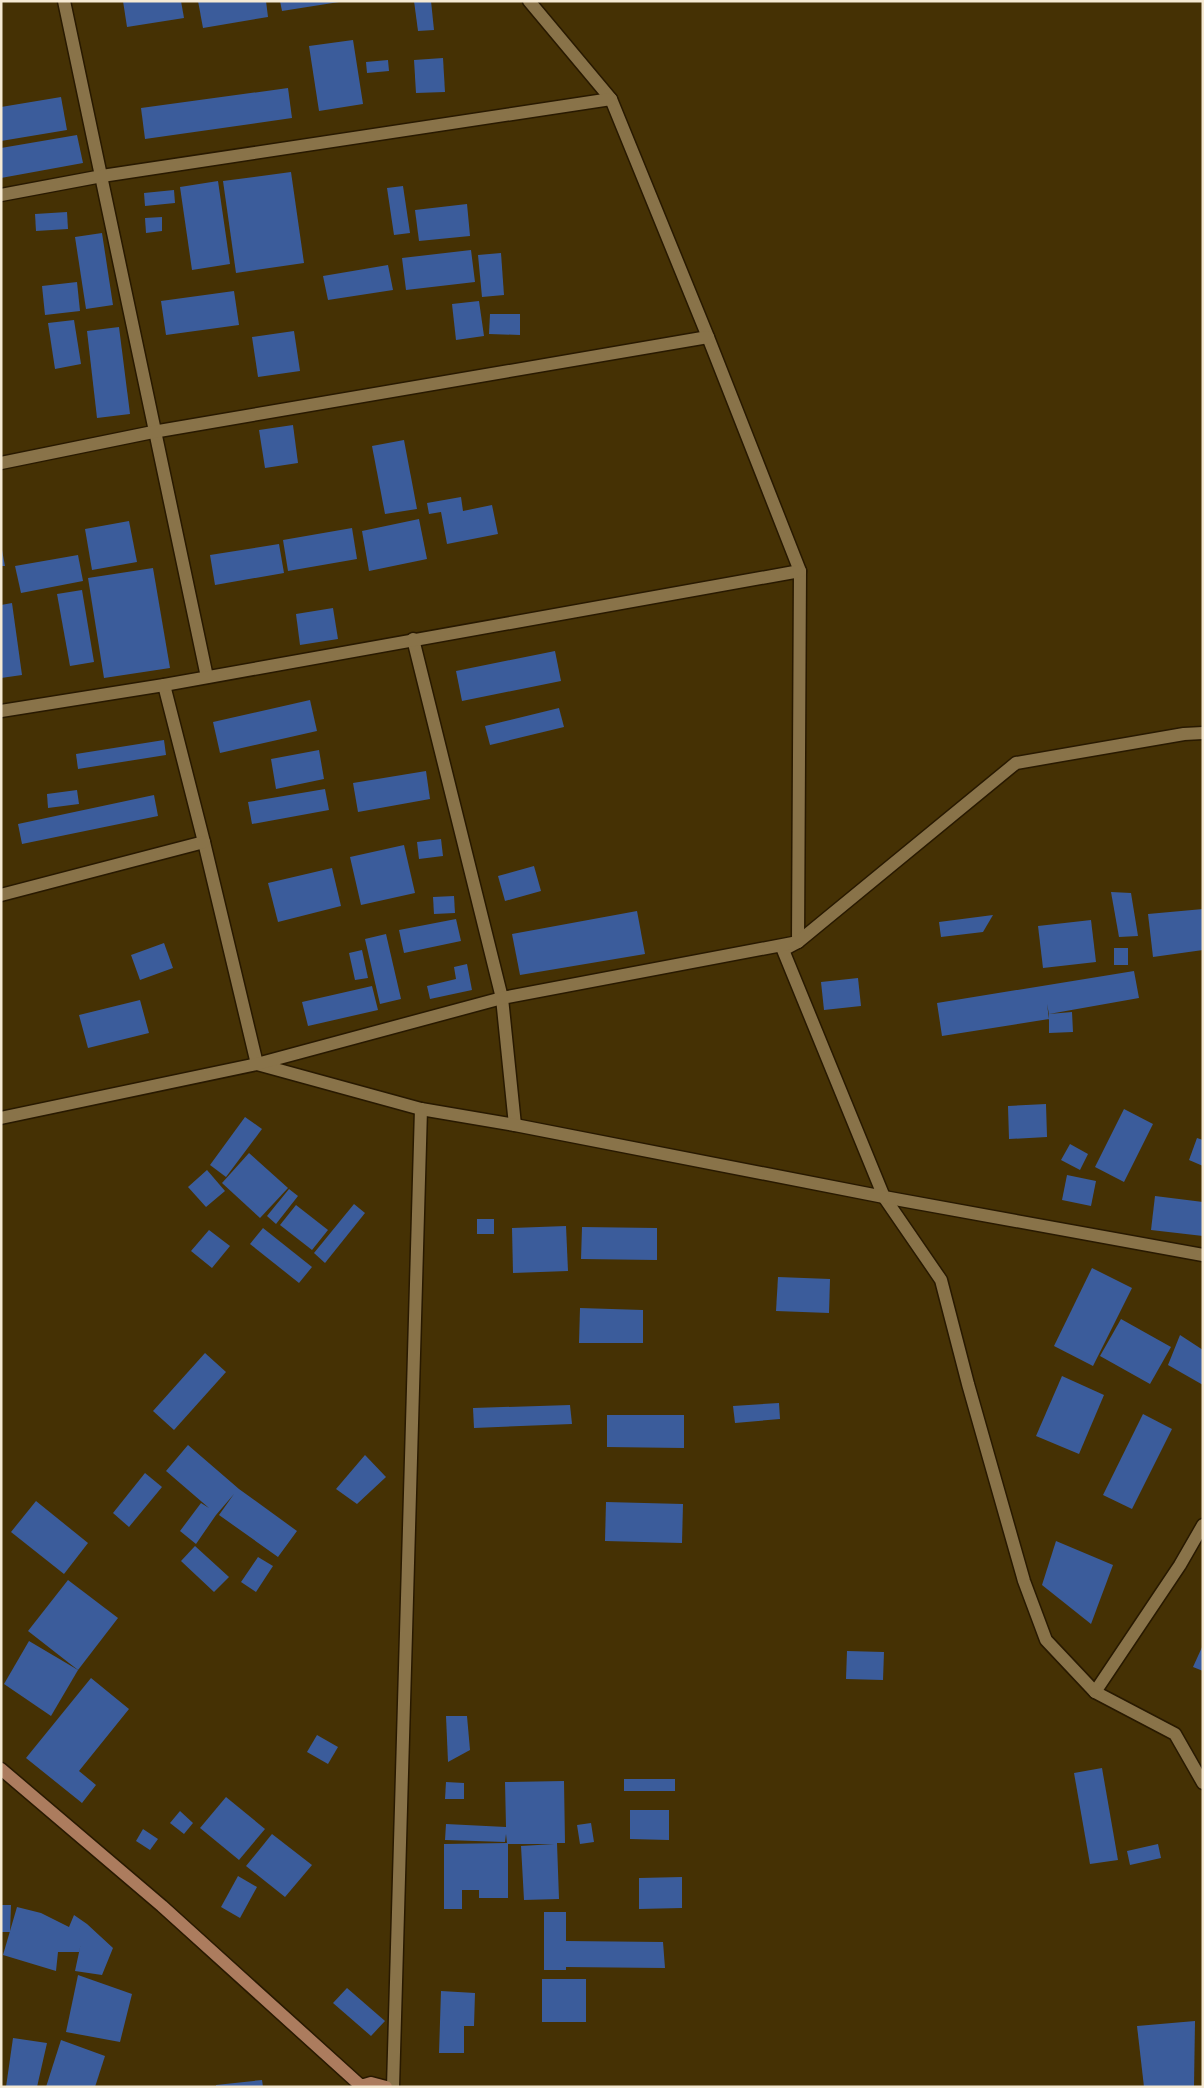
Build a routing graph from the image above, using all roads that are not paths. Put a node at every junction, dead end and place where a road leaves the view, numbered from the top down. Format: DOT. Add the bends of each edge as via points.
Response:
graph roads {
  1 [pos="64,1"];
  2 [pos="529,1"];
  3 [pos="612,99"];
  4 [pos="102,176"];
  5 [pos="1,195"];
  6 [pos="708,337"];
  7 [pos="153,432"];
  8 [pos="1,463"];
  9 [pos="800,570"];
  10 [pos="413,639"];
  11 [pos="207,677"];
  12 [pos="164,685"];
  13 [pos="1,711"];
  14 [pos="1203,733"];
  15 [pos="204,842"];
  16 [pos="1,895"];
  17 [pos="798,942"];
  18 [pos="502,998"];
  19 [pos="257,1064"];
  20 [pos="421,1109"];
  21 [pos="1,1118"];
  22 [pos="514,1124"];
  23 [pos="884,1198"];
  24 [pos="1203,1255"];
  25 [pos="1203,1526"];
  26 [pos="1095,1692"];
  27 [pos="1,1769"];
  28 [pos="1203,1783"];
  29 [pos="359,2086"];
  30 [pos="386,2087"];
  31 [pos="393,2087"];
  1 -- 4 [label="street"];
  2 -- 3 [label="street"];
  3 -- 4 [label="street"];
  3 -- 6 [label="street"];
  4 -- 5 [label="street"];
  4 -- 7 [label="street"];
  6 -- 7 [label="street"];
  6 -- 9 [label="street"];
  7 -- 8 [label="street"];
  7 -- 11 [label="street"];
  9 -- 10 [label="street"];
  9 -- 17 [label="street"];
  10 -- 11 [label="street"];
  10 -- 18 [label="street"];
  11 -- 12 [label="street"];
  12 -- 13 [label="street"];
  12 -- 15 [label="street"];
  14 -- 17 [label="street" via="1016,763"];
  15 -- 16 [label="street"];
  15 -- 19 [label="street"];
  17 -- 18 [label="street"];
  17 -- 23 [label="street" via="783,950"];
  18 -- 19 [label="street"];
  18 -- 22 [label="street"];
  19 -- 20 [label="street"];
  19 -- 21 [label="street"];
  20 -- 22 [label="street"];
  20 -- 31 [label="street"];
  22 -- 23 [label="street"];
  23 -- 24 [label="street"];
  23 -- 26 [label="street" via="941,1280 1022,1572 1046,1640"];
  25 -- 26 [label="street"];
  26 -- 28 [label="street" via="1175,1734"];
  27 -- 29 [label="street" via="162,1906"];
  29 -- 30 [label="street" via="371,2083"];
}
